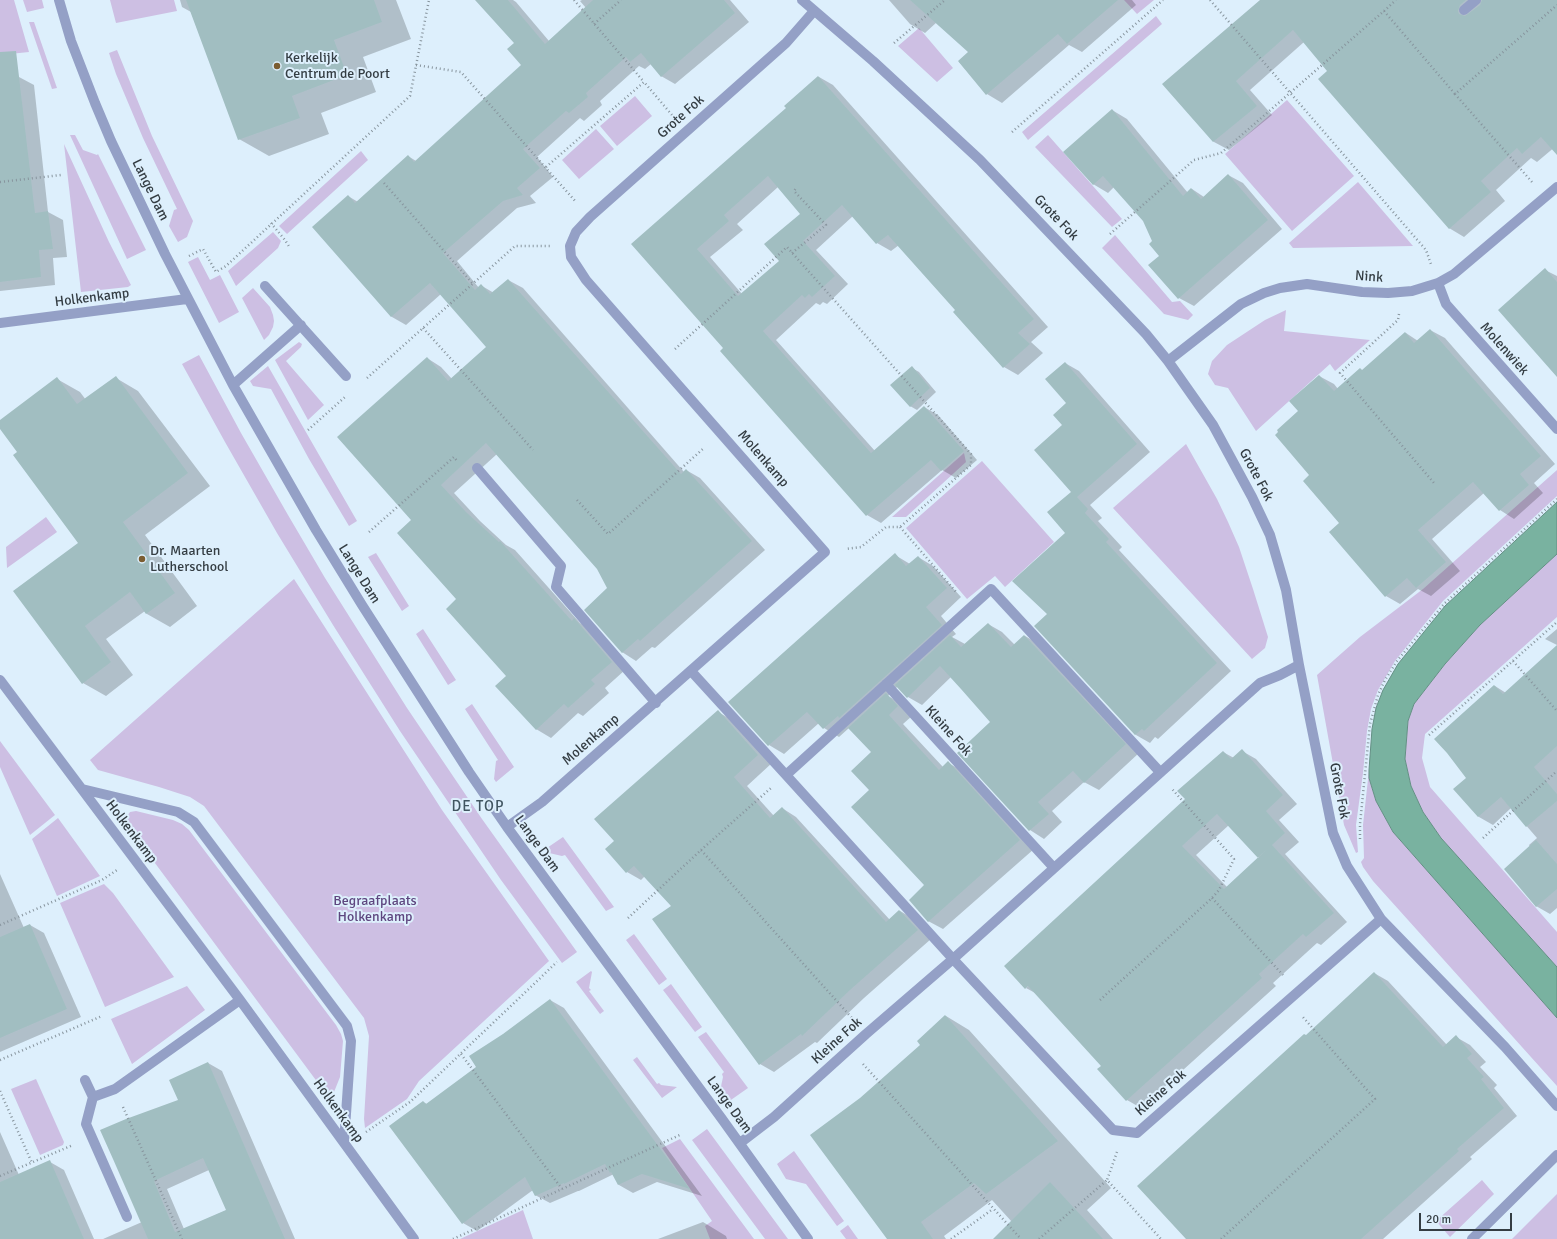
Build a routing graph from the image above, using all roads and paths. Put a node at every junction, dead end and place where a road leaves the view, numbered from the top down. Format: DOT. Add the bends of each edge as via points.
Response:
graph roads {
  1 [pos="59,0"];
  2 [pos="429,0"];
  3 [pos="574,0"];
  4 [pos="621,0"];
  5 [pos="802,0"];
  6 [pos="945,0"];
  7 [pos="1163,0"];
  8 [pos="1210,0"];
  9 [pos="1396,0"];
  10 [pos="1476,0"];
  11 [pos="1557,5"];
  12 [pos="814,10"];
  13 [pos="1464,10"];
  14 [pos="1384,11"];
  15 [pos="594,24"];
  16 [pos="894,43"];
  17 [pos="416,65"];
  18 [pos="644,82"];
  19 [pos="1290,92"];
  20 [pos="1455,94"];
  21 [pos="686,132"];
  22 [pos="1012,132"];
  23 [pos="546,167"];
  24 [pos="61,175"];
  25 [pos="0,182"];
  26 [pos="384,183"];
  27 [pos="796,188"];
  28 [pos="1557,188"];
  29 [pos="1545,197"];
  30 [pos="590,217"];
  31 [pos="271,223"];
  32 [pos="1110,234"];
  33 [pos="570,246"];
  34 [pos="290,248"];
  35 [pos="792,253"];
  36 [pos="171,266"];
  37 [pos="1438,283"];
  38 [pos="473,284"];
  39 [pos="265,286"];
  40 [pos="1400,293"];
  41 [pos="187,299"];
  42 [pos="0,324"];
  43 [pos="301,325"];
  44 [pos="423,328"];
  45 [pos="1168,361"];
  46 [pos="659,362"];
  47 [pos="346,376"];
  48 [pos="361,383"];
  49 [pos="233,385"];
  50 [pos="350,393"];
  51 [pos="1557,429"];
  52 [pos="308,430"];
  53 [pos="721,433"];
  54 [pos="533,450"];
  55 [pos="477,468"];
  56 [pos="1434,483"];
  57 [pos="1557,499"];
  58 [pos="577,500"];
  59 [pos="900,528"];
  60 [pos="369,532"];
  61 [pos="825,552"];
  62 [pos="970,608"];
  63 [pos="1557,622"];
  64 [pos="1513,661"];
  65 [pos="1299,664"];
  66 [pos="691,671"];
  67 [pos="0,680"];
  68 [pos="886,684"];
  69 [pos="656,703"];
  70 [pos="1557,711"];
  71 [pos="1429,735"];
  72 [pos="1557,771"];
  73 [pos="1160,773"];
  74 [pos="786,775"];
  75 [pos="82,789"];
  76 [pos="507,827"];
  77 [pos="1483,838"];
  78 [pos="701,850"];
  79 [pos="134,858"];
  80 [pos="1348,866"];
  81 [pos="1054,868"];
  82 [pos="1212,898"];
  83 [pos="628,918"];
  84 [pos="1381,919"];
  85 [pos="0,925"];
  86 [pos="953,959"];
  87 [pos="557,962"];
  88 [pos="1298,991"];
  89 [pos="240,1000"];
  90 [pos="1100,1000"];
  91 [pos="1288,1001"];
  92 [pos="102,1016"];
  93 [pos="866,1034"];
  94 [pos="849,1049"];
  95 [pos="461,1054"];
  96 [pos="0,1060"];
  97 [pos="85,1080"];
  98 [pos="115,1089"];
  99 [pos="0,1091"];
  100 [pos="93,1098"];
  101 [pos="1557,1106"];
  102 [pos="1125,1131"];
  103 [pos="682,1134"];
  104 [pos="92,1137"];
  105 [pos="344,1143"];
  106 [pos="740,1143"];
  107 [pos="1557,1155"];
  108 [pos="32,1163"];
  109 [pos="0,1176"];
  110 [pos="1107,1180"];
  111 [pos="562,1189"];
  112 [pos="993,1209"];
  113 [pos="128,1217"];
  114 [pos="182,1239"];
  115 [pos="414,1239"];
  116 [pos="453,1239"];
  117 [pos="808,1239"];
  118 [pos="951,1239"];
  119 [pos="1021,1239"];
  120 [pos="1039,1239"];
  121 [pos="1161,1239"];
  122 [pos="1221,1239"];
  123 [pos="1472,1239"];
  1 -- 36 [label="street, Lange Dam" via="71,41 100,116"];
  2 -- 17 [label="path"];
  3 -- 15 [label="path"];
  4 -- 15 [label="path"];
  5 -- 12 [label="street, Grote Fok"];
  6 -- 16 [label="path"];
  7 -- 22 [label="path"];
  8 -- 19 [label="path"];
  9 -- 14 [label="path"];
  10 -- 13 [label="street"];
  11 -- 20 [label="path"];
  12 -- 21 [label="street, Grote Fok" via="786,43"];
  12 -- 45 [label="street, Grote Fok" via="980,160 1146,334"];
  14 -- 19 [label="path"];
  14 -- 20 [label="path"];
  15 -- 18 [label="path"];
  17 -- 23 [label="path" via="461,72"];
  17 -- 31 [label="path" via="410,96"];
  18 -- 21 [label="path"];
  18 -- 23 [label="path"];
  19 -- 32 [label="path" via="1221,153 1194,160"];
  19 -- 37 [label="path" via="1426,250"];
  20 -- 29 [label="path"];
  21 -- 30 [label="street, Grote Fok"];
  23 -- 30 [label="path"];
  24 -- 25 [label="path"];
  26 -- 38 [label="path"];
  27 -- 35 [label="path" via="794,191 826,224"];
  28 -- 29 [label="street, Nink"];
  29 -- 37 [label="street, Nink" via="1454,274"];
  30 -- 33 [label="street, Grote Fok" via="576,232"];
  31 -- 34 [label="path"];
  31 -- 36 [label="path" via="226,266 216,272 203,249"];
  33 -- 38 [label="path" via="515,246"];
  33 -- 46 [label="street, Molenkamp" via="571,257 582,274"];
  35 -- 46 [label="path" via="788,247"];
  35 -- 59 [label="path" via="971,454 971,464"];
  36 -- 41 [label="street, Lange Dam"];
  37 -- 40 [label="street, Nink"];
  37 -- 51 [label="street, Molenwiek" via="1446,304"];
  38 -- 44 [label="path"];
  39 -- 43 [label="street"];
  40 -- 45 [label="street, Nink" via="1374,293 1307,284 1280,288 1241,304"];
  40 -- 56 [label="path" via="1398,320 1340,373"];
  41 -- 42 [label="street, Holkenkamp"];
  41 -- 49 [label="street, Lange Dam"];
  43 -- 47 [label="street"];
  43 -- 49 [label="street"];
  44 -- 48 [label="path"];
  44 -- 54 [label="path"];
  45 -- 65 [label="street, Grote Fok" via="1213,425 1270,535 1286,590"];
  46 -- 53 [label="street, Molenkamp"];
  49 -- 76 [label="street, Lange Dam" via="362,605"];
  50 -- 52 [label="path"];
  53 -- 58 [label="path" via="608,534"];
  53 -- 61 [label="street, Molenkamp"];
  55 -- 60 [label="path" via="464,469 454,458"];
  55 -- 69 [label="street" via="561,566 556,587"];
  57 -- 80 [label="path" via="1444,604 1397,661 1385,680 1370,724 1360,824 1361,854"];
  59 -- 61 [label="path" via="886,527 861,547"];
  59 -- 62 [label="path"];
  61 -- 66 [label="street, Molenkamp"];
  62 -- 68 [label="street"];
  62 -- 73 [label="street" via="991,589"];
  63 -- 64 [label="path"];
  64 -- 70 [label="path"];
  64 -- 71 [label="path"];
  65 -- 73 [label="street, Kleine Fok" via="1260,684"];
  65 -- 80 [label="street, Grote Fok" via="1333,833"];
  66 -- 69 [label="street, Molenkamp"];
  66 -- 74 [label="street"];
  67 -- 75 [label="street, Holkenkamp"];
  68 -- 74 [label="street"];
  68 -- 81 [label="street, Kleine Fok"];
  69 -- 76 [label="street, Molenkamp" via="542,802"];
  72 -- 77 [label="path"];
  73 -- 81 [label="street, Kleine Fok"];
  73 -- 82 [label="path" via="1234,859 1219,890"];
  74 -- 78 [label="path"];
  74 -- 86 [label="street, Kleine Fok"];
  75 -- 79 [label="street, Holkenkamp"];
  75 -- 105 [label="street" via="178,812 194,822 347,1026 351,1041"];
  76 -- 106 [label="street, Lange Dam"];
  78 -- 83 [label="path"];
  78 -- 93 [label="path"];
  79 -- 85 [label="path" via="102,880"];
  79 -- 89 [label="street, Holkenkamp"];
  80 -- 84 [label="street, Grote Fok"];
  81 -- 86 [label="street, Kleine Fok"];
  82 -- 88 [label="path"];
  82 -- 90 [label="path"];
  84 -- 88 [label="street, Kleine Fok"];
  84 -- 101 [label="street, Grote Fok" via="1505,1047"];
  86 -- 93 [label="street, Kleine Fok"];
  86 -- 102 [label="street, Kleine Fok" via="1112,1130"];
  87 -- 95 [label="path"];
  88 -- 91 [label="street, Kleine Fok"];
  89 -- 98 [label="street"];
  89 -- 105 [label="street, Holkenkamp"];
  91 -- 102 [label="street, Kleine Fok" via="1137,1133"];
  91 -- 122 [label="path" via="1375,1099"];
  92 -- 96 [label="path"];
  93 -- 94 [label="street, Kleine Fok"];
  94 -- 106 [label="street, Kleine Fok" via="774,1117"];
  94 -- 112 [label="path"];
  95 -- 105 [label="path" via="410,1102 362,1135"];
  95 -- 111 [label="path"];
  97 -- 100 [label="street"];
  98 -- 100 [label="street"];
  98 -- 114 [label="path"];
  99 -- 108 [label="path"];
  100 -- 104 [label="street" via="86,1124"];
  102 -- 110 [label="path"];
  103 -- 111 [label="path"];
  104 -- 108 [label="path"];
  104 -- 113 [label="street"];
  105 -- 115 [label="street, Holkenkamp"];
  106 -- 117 [label="street, Lange Dam"];
  107 -- 123 [label="street"];
  108 -- 109 [label="path"];
  110 -- 120 [label="path"];
  110 -- 121 [label="path"];
  111 -- 116 [label="path"];
  112 -- 118 [label="path"];
  112 -- 119 [label="path"];
}
